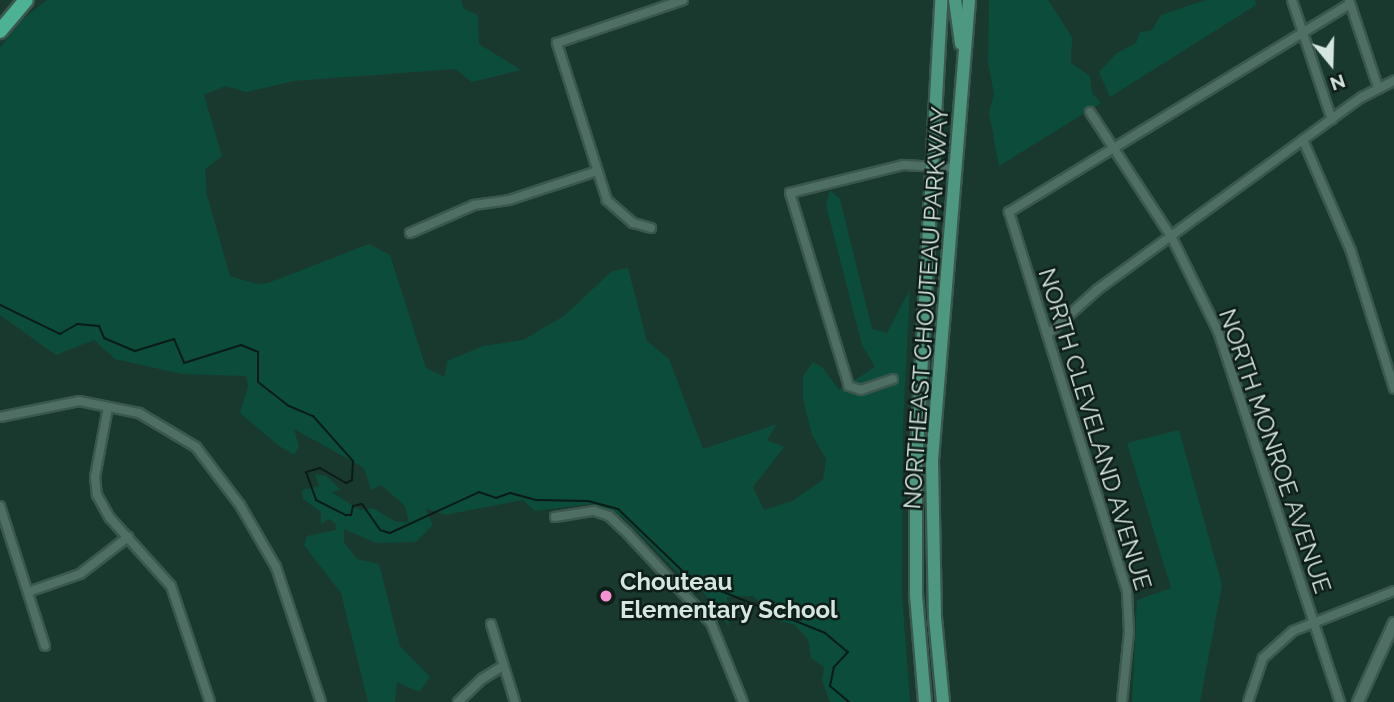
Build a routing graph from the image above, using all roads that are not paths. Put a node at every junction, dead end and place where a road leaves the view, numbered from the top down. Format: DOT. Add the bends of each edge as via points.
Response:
graph roads {
  1 [pos="25,0"];
  2 [pos="683,0"];
  3 [pos="941,0"];
  4 [pos="956,0"];
  5 [pos="969,0"];
  6 [pos="1292,0"];
  7 [pos="1349,2"];
  8 [pos="0,24"];
  9 [pos="0,31"];
  10 [pos="1303,34"];
  11 [pos="964,62"];
  12 [pos="1394,81"];
  13 [pos="1378,88"];
  14 [pos="1090,112"];
  15 [pos="1332,120"];
  16 [pos="1303,140"];
  17 [pos="1111,149"];
  18 [pos="931,166"];
  19 [pos="957,168"];
  20 [pos="594,172"];
  21 [pos="651,228"];
  22 [pos="410,233"];
  23 [pos="1172,238"];
  24 [pos="1048,334"];
  25 [pos="894,379"];
  26 [pos="1394,388"];
  27 [pos="107,407"];
  28 [pos="0,417"];
  29 [pos="0,506"];
  30 [pos="555,517"];
  31 [pos="128,537"];
  32 [pos="1394,591"];
  33 [pos="28,592"];
  34 [pos="1312,620"];
  35 [pos="1394,623"];
  36 [pos="491,624"];
  37 [pos="46,646"];
  38 [pos="503,667"];
  39 [pos="926,699"];
  40 [pos="1360,701"];
  41 [pos="210,702"];
  42 [pos="321,702"];
  43 [pos="458,702"];
  44 [pos="515,702"];
  45 [pos="743,702"];
  46 [pos="943,702"];
  47 [pos="1122,702"];
  48 [pos="1248,702"];
  49 [pos="1340,702"];
  1 -- 8 [label="highway"];
  1 -- 9 [label="highway"];
  2 -- 20 [label="street" via="557,43"];
  3 -- 18 [label="main road, NORTHEAST CHOUTEAU PARKWAY"];
  4 -- 11 [label="main road"];
  5 -- 11 [label="main road, NORTHEAST CHOUTEAU PARKWAY"];
  6 -- 10 [label="street"];
  7 -- 10 [label="street"];
  7 -- 13 [label="street"];
  10 -- 15 [label="street"];
  10 -- 17 [label="street"];
  11 -- 19 [label="main road, NORTHEAST CHOUTEAU PARKWAY"];
  12 -- 13 [label="street"];
  13 -- 15 [label="street"];
  14 -- 17 [label="street, NORTH MONROE AVENUE"];
  15 -- 16 [label="street"];
  16 -- 23 [label="street"];
  16 -- 26 [label="street" via="1351,251"];
  17 -- 23 [label="street, NORTH MONROE AVENUE"];
  17 -- 24 [label="street, NORTH CLEVELAND AVENUE" via="1009,212"];
  18 -- 19 [label="street"];
  18 -- 25 [label="street" via="903,165 790,193 849,386 861,390"];
  18 -- 39 [label="main road, NORTHEAST CHOUTEAU PARKWAY" via="915,536"];
  19 -- 46 [label="main road, NORTHEAST CHOUTEAU PARKWAY" via="932,460 933,575"];
  20 -- 21 [label="street" via="619,213"];
  20 -- 22 [label="street" via="509,200 474,205"];
  23 -- 24 [label="street" via="1097,290"];
  23 -- 34 [label="street, NORTH MONROE AVENUE" via="1224,349"];
  24 -- 47 [label="street, NORTH CLEVELAND AVENUE" via="1127,591 1129,632"];
  27 -- 28 [label="street" via="63,402"];
  27 -- 31 [label="street" via="95,486 104,511"];
  27 -- 42 [label="street" via="139,413 169,427 214,468 276,567"];
  29 -- 33 [label="street"];
  30 -- 45 [label="street" via="583,510 609,516 711,623"];
  31 -- 33 [label="street" via="80,574"];
  31 -- 41 [label="street" via="155,563 178,598"];
  32 -- 34 [label="street"];
  33 -- 37 [label="street"];
  34 -- 48 [label="street" via="1263,658"];
  34 -- 49 [label="street, NORTH MONROE AVENUE"];
  35 -- 40 [label="street"];
  36 -- 38 [label="street"];
  38 -- 43 [label="street"];
  38 -- 44 [label="street"];
}
